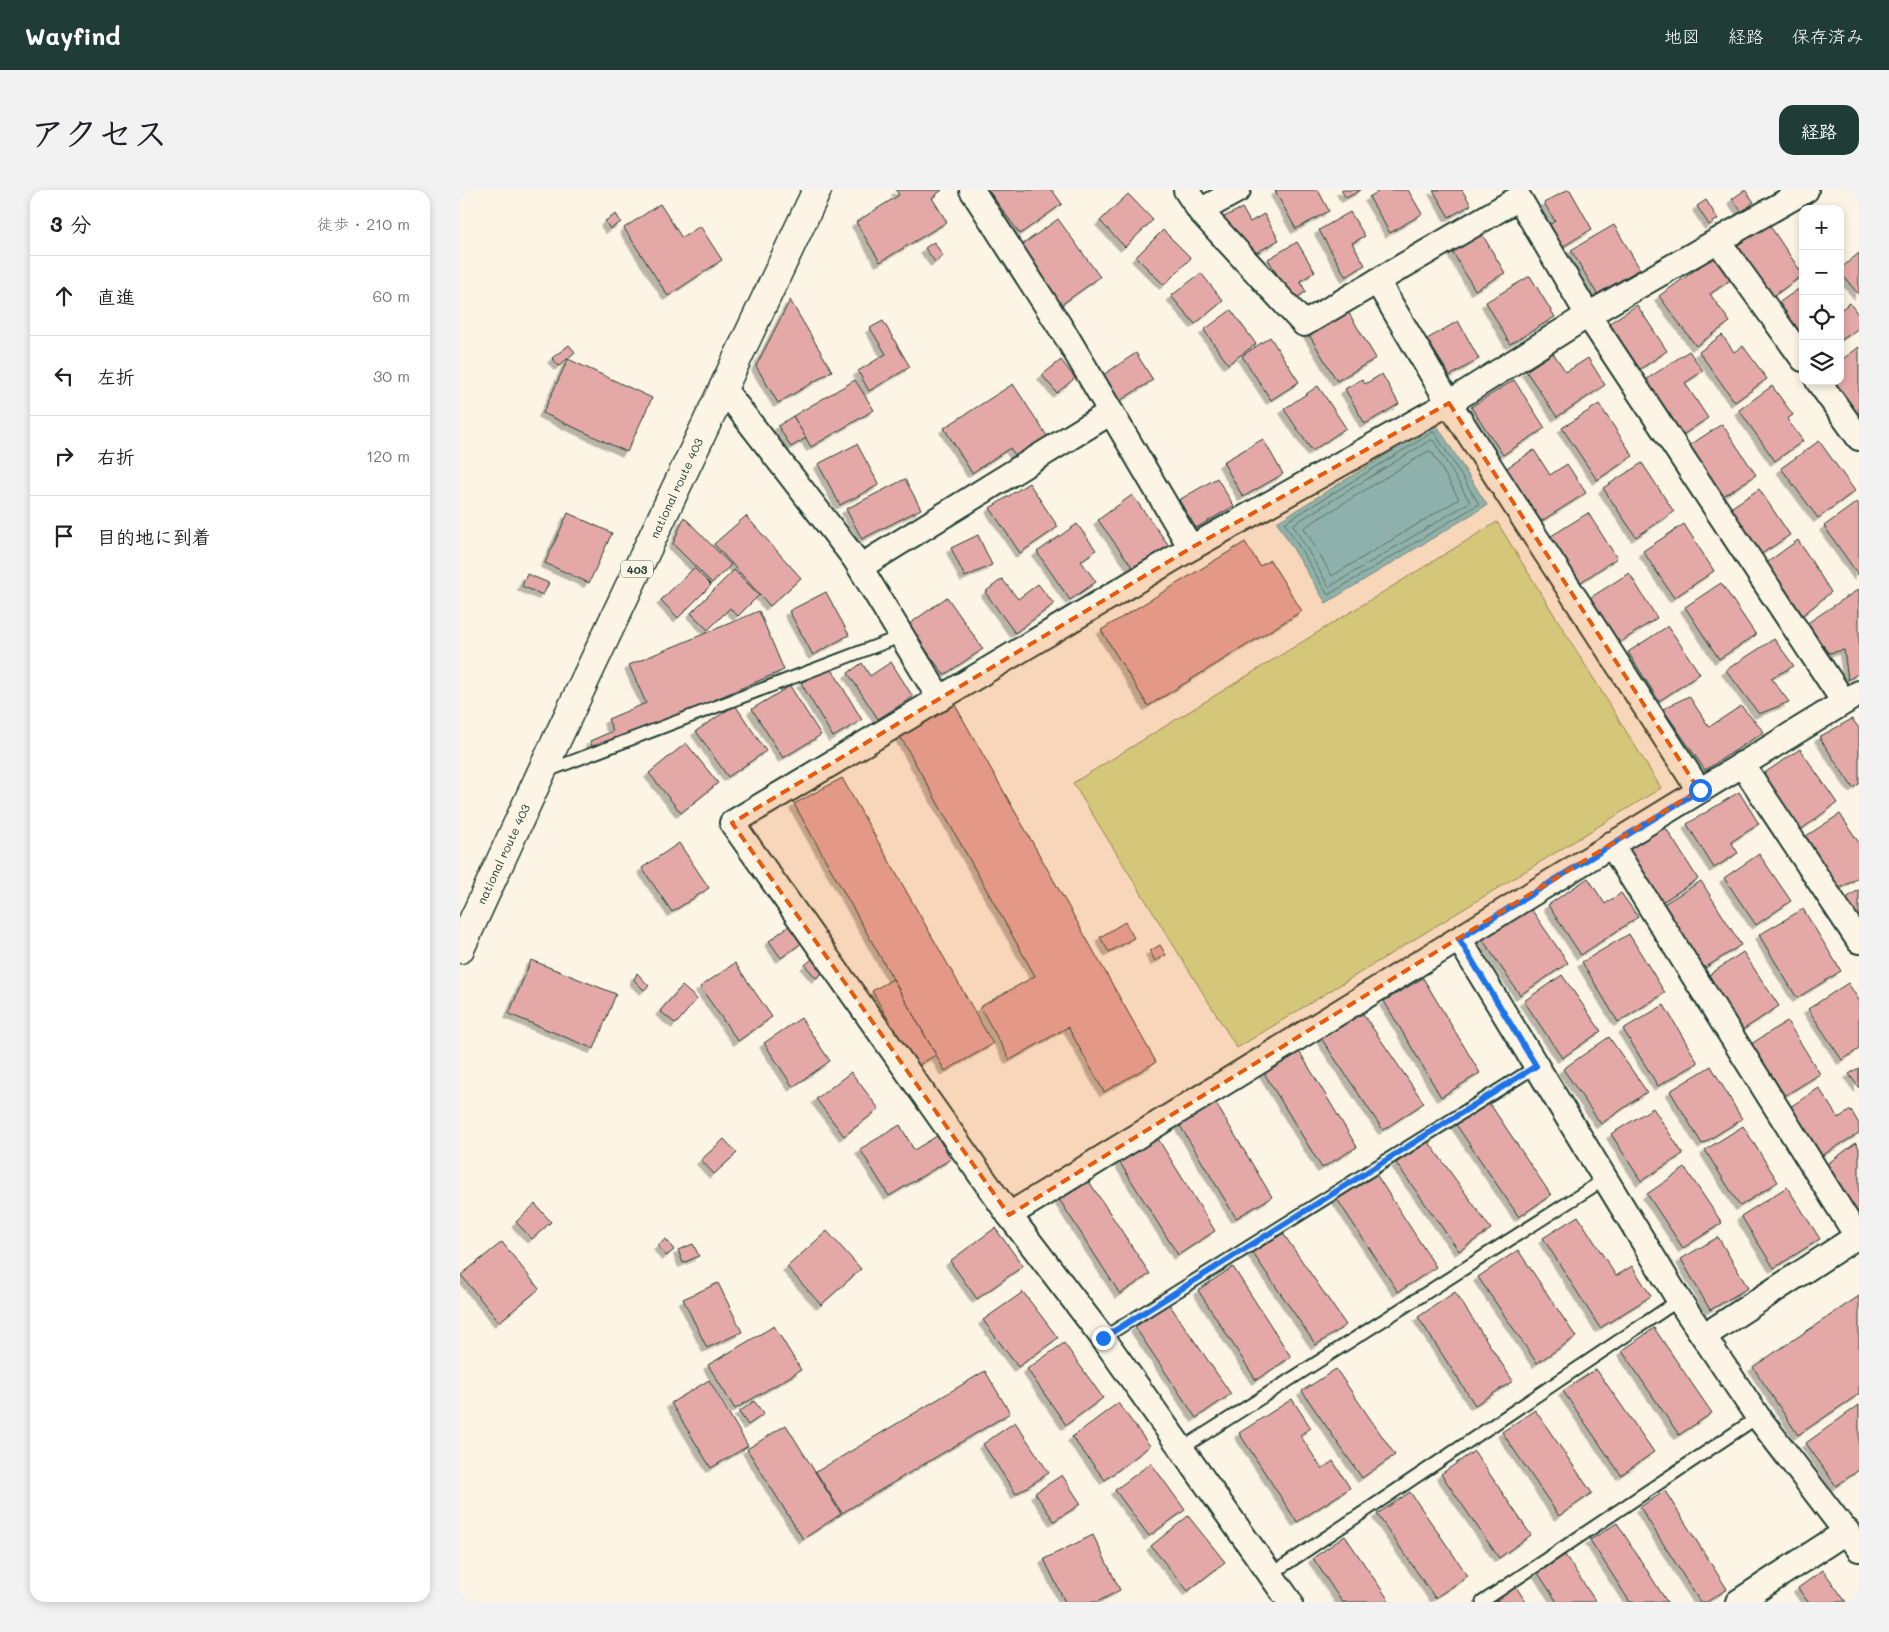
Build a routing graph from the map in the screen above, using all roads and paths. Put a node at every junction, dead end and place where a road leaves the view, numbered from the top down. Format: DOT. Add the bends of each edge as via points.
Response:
graph roads {
  1 [pos="817,190"];
  2 [pos="972,190"];
  3 [pos="1186,190"];
  4 [pos="1238,190"];
  5 [pos="1806,190"];
  6 [pos="1200,211"];
  7 [pos="1718,241"];
  8 [pos="1377,281"];
  9 [pos="1588,315"];
  10 [pos="1799,353"];
  11 [pos="1821,385"];
  12 [pos="723,388"];
  13 [pos="1449,403"];
  14 [pos="1111,412"];
  15 [pos="1859,438"];
  16 [pos="1191,548"];
  17 [pos="860,567"];
  18 [pos="902,636"];
  19 [pos="1851,698"];
  20 [pos="940,699"];
  21 [pos="1742,764"];
  22 [pos="540,773"];
  23 [pos="1700,790"];
  24 [pos="1610,844"];
  25 [pos="1459,939"];
  26 [pos="1859,941"];
  27 [pos="460,949"];
  28 [pos="1536,1066"];
  29 [pos="1605,1179"];
  30 [pos="1008,1215"];
  31 [pos="1858,1236"];
  32 [pos="1679,1300"];
  33 [pos="1704,1336"];
  34 [pos="1103,1338"];
  35 [pos="1758,1417"];
  36 [pos="1181,1449"];
  37 [pos="1853,1540"];
  38 [pos="1270,1575"];
  39 [pos="1290,1602"];
  40 [pos="1482,1602"];
  41 [pos="1738,1602"];
  1 -- 12 [label="highway, national route 403 / 403"];
  2 -- 14 [label="street"];
  3 -- 6 [label="street"];
  4 -- 6 [label="street"];
  5 -- 7 [label="street"];
  6 -- 8 [label="street" via="1304,324"];
  7 -- 9 [label="street"];
  7 -- 10 [label="street"];
  8 -- 9 [label="street" via="1519,198"];
  8 -- 13 [label="street"];
  9 -- 13 [label="street"];
  9 -- 19 [label="street"];
  11 -- 15 [label="street"];
  12 -- 17 [label="street"];
  12 -- 22 [label="highway, national route 403 / 403"];
  13 -- 16 [label="street"];
  13 -- 23 [label="street"];
  14 -- 16 [label="street"];
  14 -- 17 [label="street"];
  16 -- 20 [label="street"];
  17 -- 18 [label="street"];
  18 -- 20 [label="street"];
  18 -- 22 [label="lane"];
  19 -- 21 [label="street"];
  20 -- 30 [label="street" via="732,823"];
  21 -- 23 [label="street"];
  21 -- 26 [label="street"];
  22 -- 27 [label="highway, national route 403 / 403"];
  23 -- 24 [label="street"];
  24 -- 25 [label="street"];
  24 -- 31 [label="street"];
  25 -- 28 [label="street"];
  25 -- 30 [label="street"];
  28 -- 29 [label="street"];
  28 -- 34 [label="lane"];
  29 -- 32 [label="street"];
  29 -- 36 [label="lane"];
  30 -- 34 [label="street"];
  31 -- 33 [label="street"];
  32 -- 33 [label="street"];
  32 -- 38 [label="lane"];
  33 -- 35 [label="street"];
  34 -- 36 [label="street"];
  35 -- 37 [label="street"];
  35 -- 40 [label="lane"];
  36 -- 38 [label="street"];
  37 -- 41 [label="street"];
  38 -- 39 [label="street"];
}
